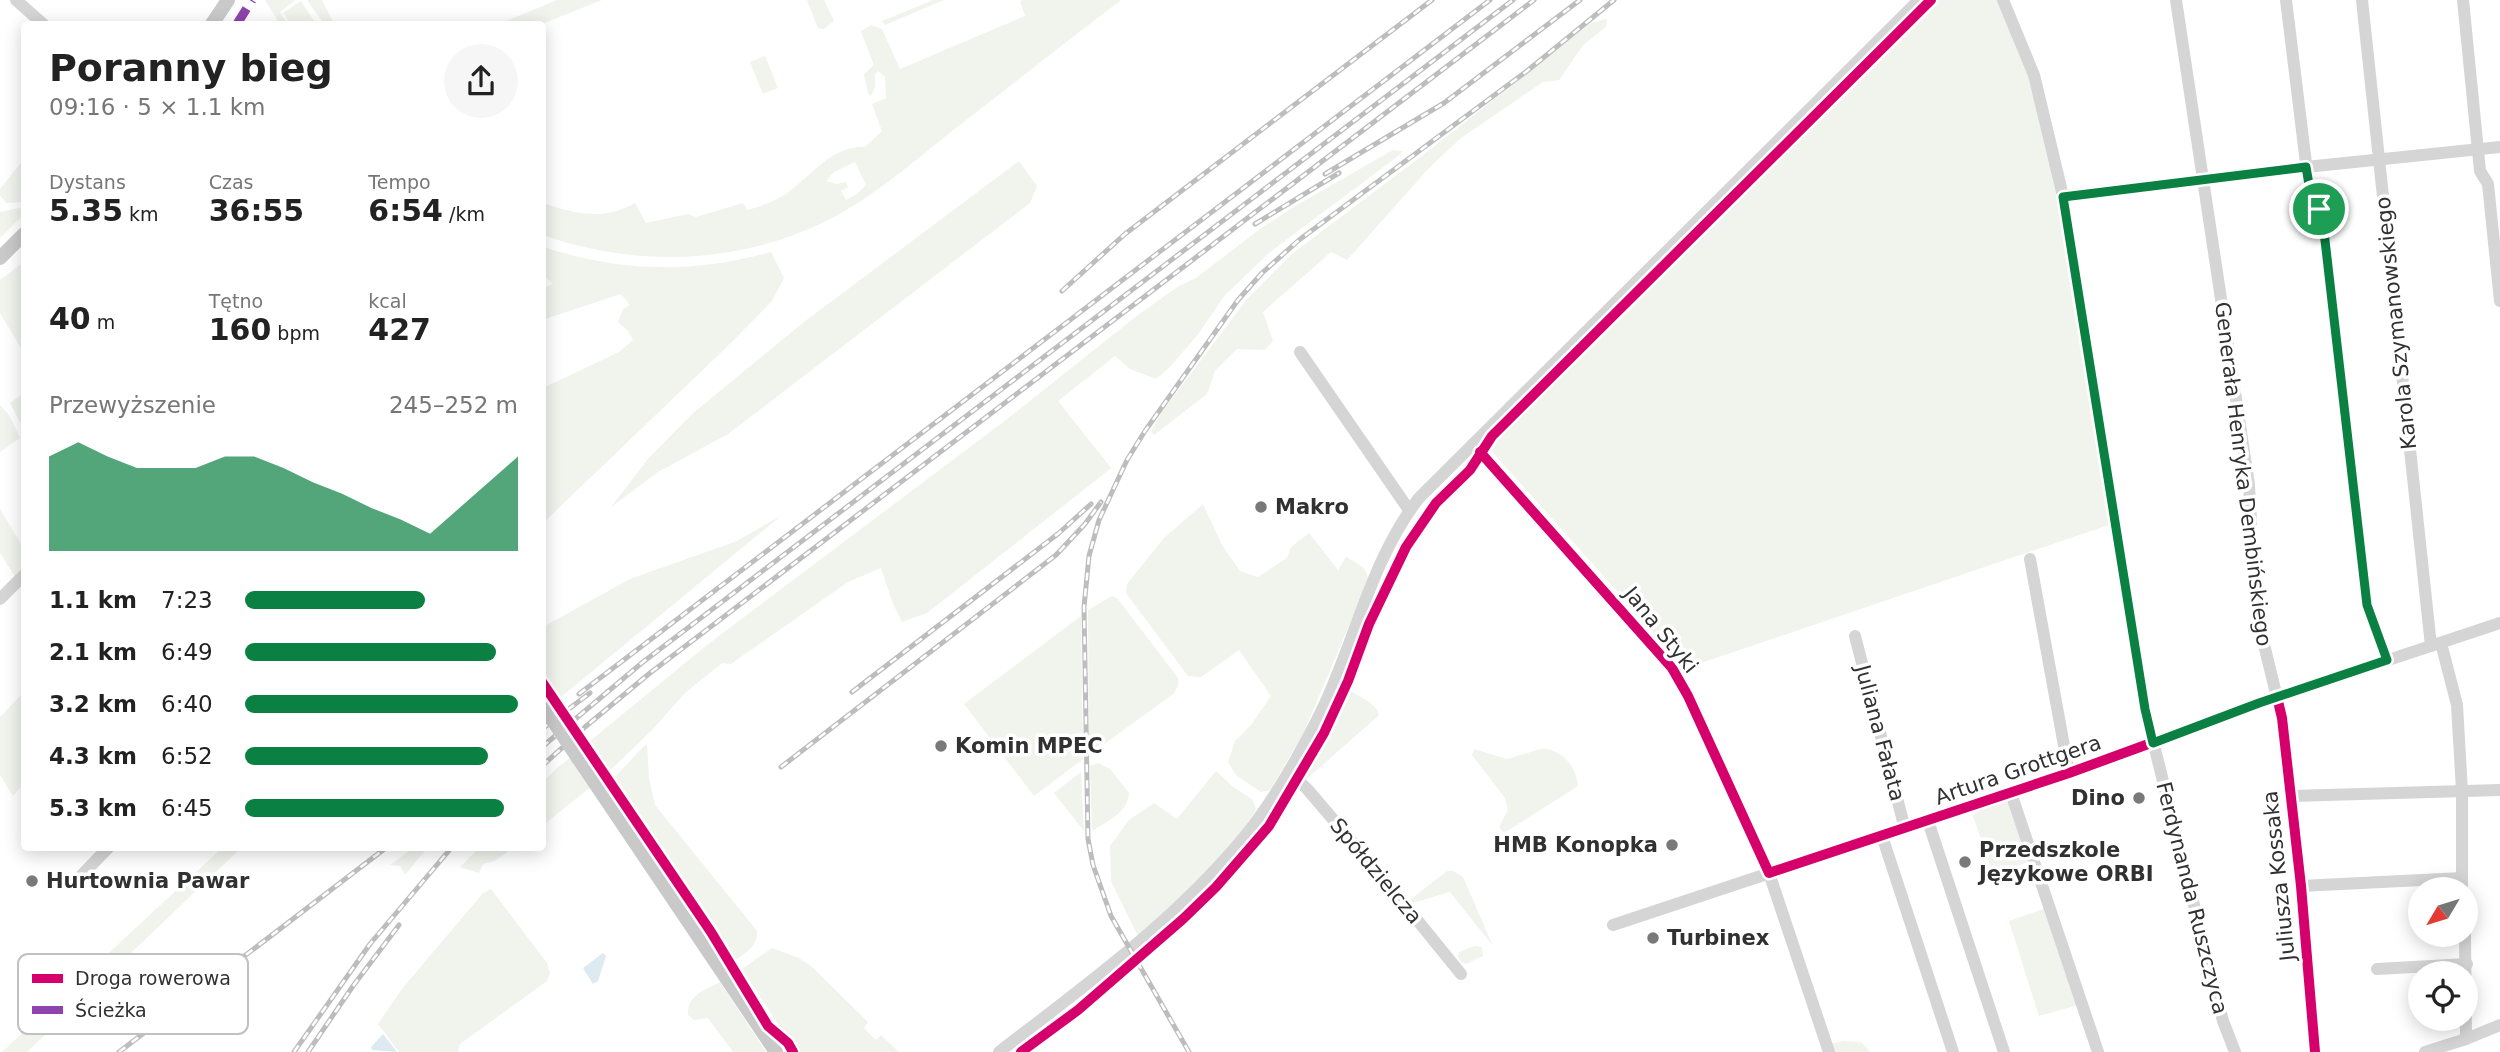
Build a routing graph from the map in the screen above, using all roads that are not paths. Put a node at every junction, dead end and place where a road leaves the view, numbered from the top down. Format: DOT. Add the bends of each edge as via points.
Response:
graph roads {
  1 [pos="16,0"];
  2 [pos="228,0"];
  3 [pos="1919,0"];
  4 [pos="2003,0"];
  5 [pos="2176,0"];
  6 [pos="2286,0"];
  7 [pos="2362,0"];
  8 [pos="2463,0"];
  9 [pos="40,21"];
  10 [pos="214,21"];
  11 [pos="2500,147"];
  12 [pos="2478,149"];
  13 [pos="2379,160"];
  14 [pos="2306,167"];
  15 [pos="2205,179"];
  16 [pos="2063,197"];
  17 [pos="21,237"];
  18 [pos="0,258"];
  19 [pos="2500,301"];
  20 [pos="1300,352"];
  21 [pos="1472,444"];
  22 [pos="1409,510"];
  23 [pos="2030,559"];
  24 [pos="21,578"];
  25 [pos="0,599"];
  26 [pos="2500,623"];
  27 [pos="1855,636"];
  28 [pos="2436,644"];
  29 [pos="2387,660"];
  30 [pos="2277,697"];
  31 [pos="546,710"];
  32 [pos="2153,743"];
  33 [pos="1289,771"];
  34 [pos="2069,773"];
  35 [pos="2500,790"];
  36 [pos="2462,791"];
  37 [pos="2011,793"];
  38 [pos="2291,796"];
  39 [pos="1928,821"];
  40 [pos="1905,829"];
  41 [pos="1882,836"];
  42 [pos="105,851"];
  43 [pos="1769,873"];
  44 [pos="2462,877"];
  45 [pos="76,881"];
  46 [pos="2408,885"];
  47 [pos="2301,886"];
  48 [pos="1613,925"];
  49 [pos="2408,967"];
  50 [pos="2376,969"];
  51 [pos="1461,974"];
  52 [pos="2500,1025"];
  53 [pos="2466,1031"];
  54 [pos="2466,1039"];
  55 [pos="776,1052"];
  56 [pos="999,1052"];
  57 [pos="1829,1052"];
  58 [pos="1953,1052"];
  59 [pos="2004,1052"];
  60 [pos="2098,1052"];
  61 [pos="2235,1052"];
  62 [pos="2315,1052"];
  63 [pos="2425,1052"];
  1 -- 9 [label="street"];
  2 -- 10 [label="main road"];
  3 -- 21 [label="street"];
  4 -- 16 [label="street, Ferdynanda Ruszczyca" via="2034,75"];
  5 -- 15 [label="street, Generała Henryka Dembińskiego"];
  6 -- 14 [label="street"];
  7 -- 13 [label="street, Karola Szymanowskiego"];
  8 -- 12 [label="street"];
  11 -- 12 [label="street"];
  12 -- 13 [label="street"];
  12 -- 19 [label="street" via="2480,171 2488,184"];
  13 -- 14 [label="street"];
  13 -- 28 [label="street, Karola Szymanowskiego"];
  14 -- 15 [label="street"];
  14 -- 29 [label="street" via="2312,202 2322,214 2367,605"];
  15 -- 16 [label="street"];
  15 -- 30 [label="street, Generała Henryka Dembińskiego" via="2249,485 2258,620"];
  16 -- 32 [label="street, Ferdynanda Ruszczyca"];
  17 -- 18 [label="main road"];
  20 -- 22 [label="street"];
  21 -- 22 [label="street"];
  21 -- 43 [label="street, Jana Styki" via="1672,668"];
  22 -- 33 [label="street" via="1369,591 1320,714"];
  23 -- 34 [label="street"];
  24 -- 25 [label="street"];
  26 -- 28 [label="street, Artura Grottgera"];
  27 -- 40 [label="street, Juliana Fałata"];
  28 -- 29 [label="street, Artura Grottgera"];
  28 -- 36 [label="street, Karola Szymanowskiego" via="2457,705"];
  29 -- 30 [label="street, Artura Grottgera"];
  30 -- 32 [label="street, Artura Grottgera"];
  30 -- 38 [label="street, Juliusza Kossaka"];
  31 -- 55 [label="main road, bridge"];
  32 -- 34 [label="street, Artura Grottgera"];
  32 -- 61 [label="street, Ferdynanda Ruszczyca" via="2223,1021"];
  33 -- 51 [label="street, Spółdzielcza"];
  33 -- 56 [label="street" via="1245,835 1173,913"];
  34 -- 37 [label="street, Artura Grottgera"];
  35 -- 36 [label="street"];
  36 -- 38 [label="street"];
  36 -- 44 [label="street, Karola Szymanowskiego"];
  37 -- 39 [label="street, Artura Grottgera"];
  37 -- 60 [label="street, Artura Grottgera"];
  38 -- 47 [label="street, Juliusza Kossaka"];
  39 -- 40 [label="street, Artura Grottgera"];
  39 -- 59 [label="street, Artura Grottgera"];
  40 -- 41 [label="street, Artura Grottgera"];
  41 -- 43 [label="street, Artura Grottgera"];
  41 -- 58 [label="street"];
  42 -- 45 [label="street"];
  43 -- 48 [label="street, Artura Grottgera"];
  43 -- 57 [label="street, Jana Styki"];
  46 -- 47 [label="street"];
  47 -- 62 [label="street, Juliusza Kossaka"];
  49 -- 50 [label="street"];
  52 -- 54 [label="street"];
  53 -- 54 [label="street"];
  54 -- 63 [label="street"];
}
